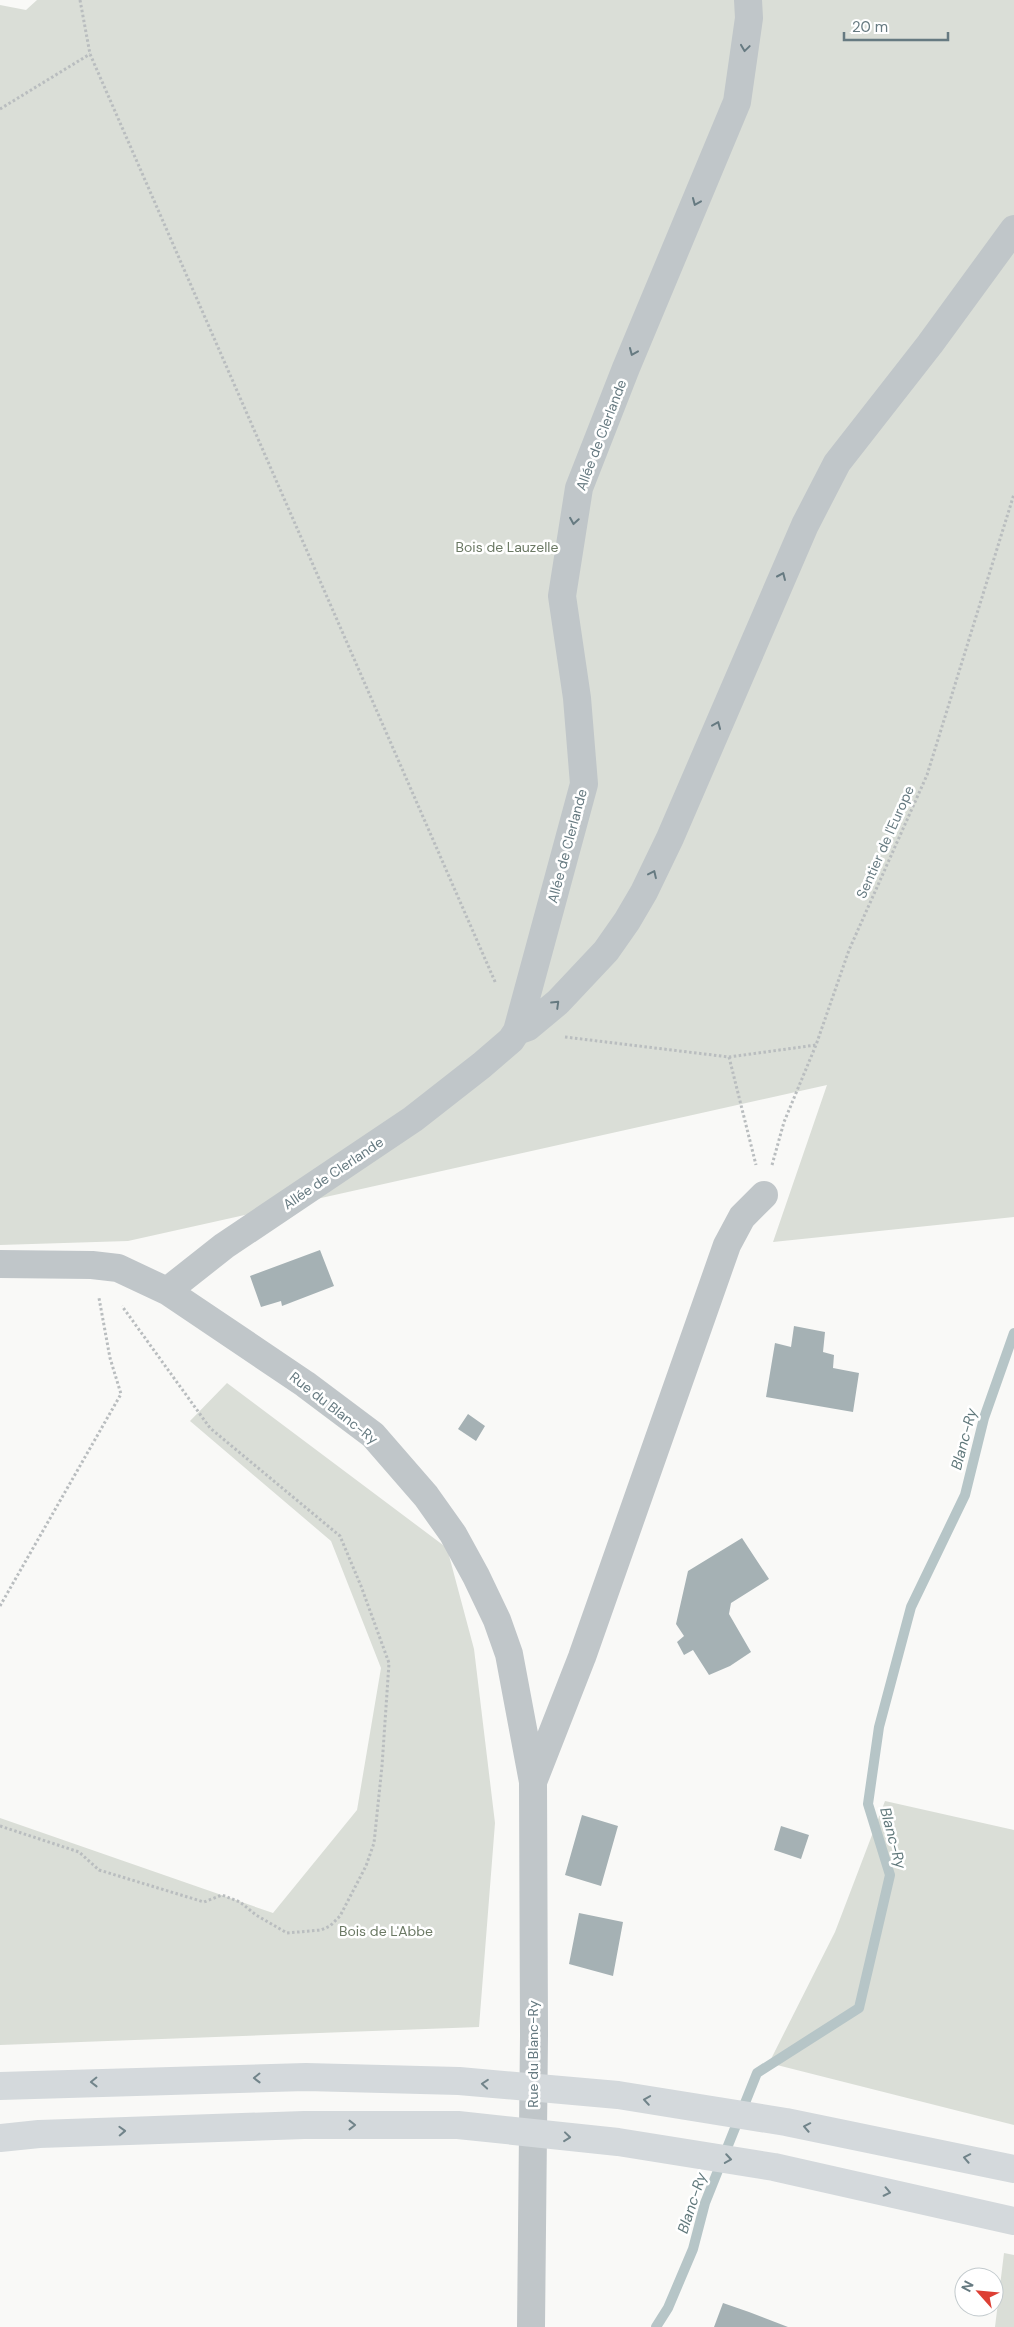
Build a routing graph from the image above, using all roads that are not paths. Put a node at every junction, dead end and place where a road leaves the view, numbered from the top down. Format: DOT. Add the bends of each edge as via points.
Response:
graph roads {
  1 [pos="748,0"];
  2 [pos="1014,229"];
  3 [pos="517,1032"];
  4 [pos="764,1195"];
  5 [pos="0,1264"];
  6 [pos="167,1291"];
  7 [pos="533,1782"];
  8 [pos="0,2086"];
  9 [pos="0,2138"];
  10 [pos="1014,2169"];
  11 [pos="1014,2221"];
  12 [pos="531,2327"];
  1 -- 3 [label="street, Allée de Clerlande, one-way" via="749,18 738,102 579,488 562,596 578,698 584,784"];
  3 -- 2 [label="street, Allée de Clerlande, one-way" via="558,1002 606,951 627,921 666,846 805,525 837,463"];
  3 -- 6 [label="street, Allée de Clerlande" via="482,1065 413,1119 224,1246"];
  4 -- 7 [label="street, Rue du Blanc-Ry" via="742,1217 727,1245 582,1657"];
  5 -- 6 [label="street, Rue du Blanc-Ry" via="118,1268"];
  6 -- 7 [label="street, Rue du Blanc-Ry" via="306,1384 373,1435 426,1496 453,1534 476,1576 503,1637"];
  7 -- 12 [label="street, Rue du Blanc-Ry"];
  10 -- 8 [label="highway, one-way" via="786,2122 618,2095 459,2081 306,2077"];
  9 -- 11 [label="highway, one-way" via="304,2125 458,2125 618,2142 774,2166"];
}
